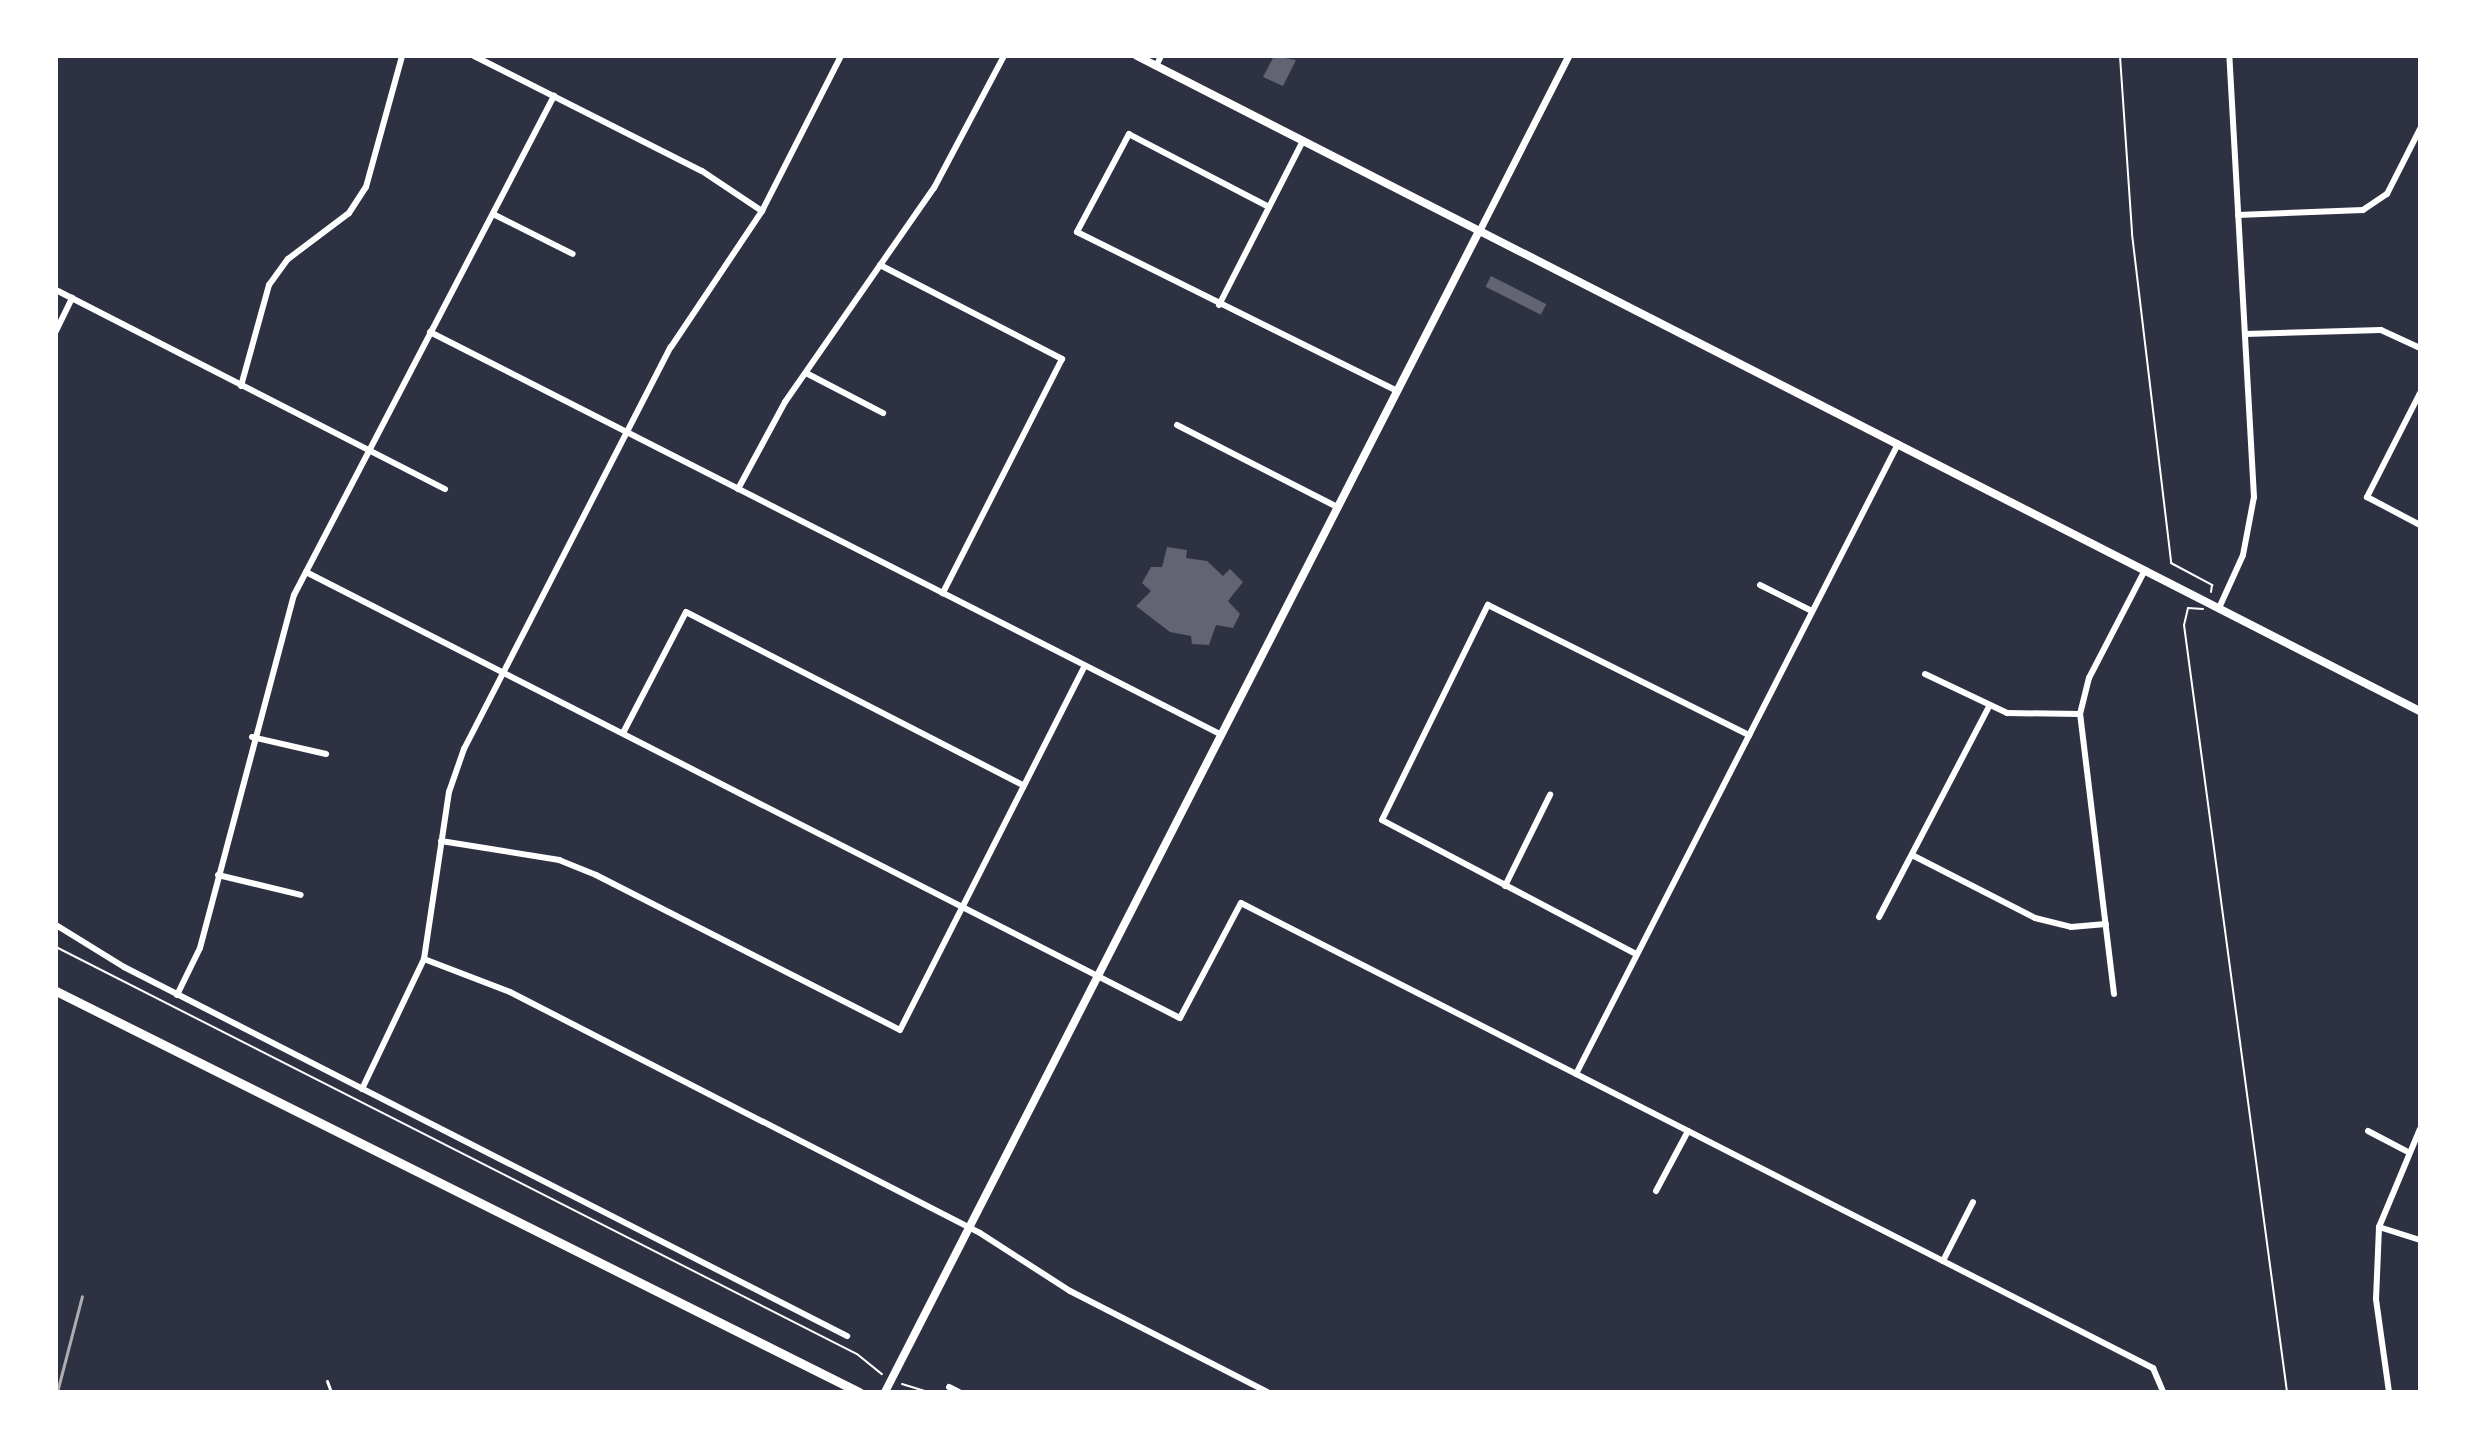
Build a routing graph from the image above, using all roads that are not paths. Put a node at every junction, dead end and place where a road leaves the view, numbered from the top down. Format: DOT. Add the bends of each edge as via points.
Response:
graph roads {
  1 [pos="402,56"];
  2 [pos="474,56"];
  3 [pos="841,56"];
  4 [pos="1004,56"];
  5 [pos="1137,56"];
  6 [pos="1161,56"];
  7 [pos="1568,56"];
  8 [pos="2229,56"];
  9 [pos="1156,66"];
  10 [pos="554,96"];
  11 [pos="2420,129"];
  12 [pos="1303,141"];
  13 [pos="1269,207"];
  14 [pos="762,211"];
  15 [pos="493,214"];
  16 [pos="2238,215"];
  17 [pos="1479,231"];
  18 [pos="573,254"];
  19 [pos="880,265"];
  20 [pos="56,290"];
  21 [pos="72,298"];
  22 [pos="1219,305"];
  23 [pos="56,331"];
  24 [pos="430,332"];
  25 [pos="2245,334"];
  26 [pos="2420,348"];
  27 [pos="806,373"];
  28 [pos="241,386"];
  29 [pos="1397,391"];
  30 [pos="2420,393"];
  31 [pos="883,413"];
  32 [pos="1177,425"];
  33 [pos="627,432"];
  34 [pos="1898,444"];
  35 [pos="369,451"];
  36 [pos="445,489"];
  37 [pos="738,489"];
  38 [pos="1337,507"];
  39 [pos="2420,525"];
  40 [pos="2145,570"];
  41 [pos="306,572"];
  42 [pos="1760,585"];
  43 [pos="943,593"];
  44 [pos="2219,608"];
  45 [pos="1812,611"];
  46 [pos="1085,666"];
  47 [pos="504,672"];
  48 [pos="1925,674"];
  49 [pos="1989,707"];
  50 [pos="2420,711"];
  51 [pos="2080,714"];
  52 [pos="623,733"];
  53 [pos="1220,734"];
  54 [pos="1749,735"];
  55 [pos="252,737"];
  56 [pos="326,754"];
  57 [pos="1024,786"];
  58 [pos="1550,795"];
  59 [pos="441,841"];
  60 [pos="1912,855"];
  61 [pos="218,875"];
  62 [pos="1505,886"];
  63 [pos="301,895"];
  64 [pos="963,906"];
  65 [pos="1879,917"];
  66 [pos="2106,924"];
  67 [pos="56,925"];
  68 [pos="1636,954"];
  69 [pos="424,959"];
  70 [pos="1098,975"];
  71 [pos="56,991"];
  72 [pos="2114,994"];
  73 [pos="177,995"];
  74 [pos="1576,1074"];
  75 [pos="362,1089"];
  76 [pos="2420,1129"];
  77 [pos="1688,1131"];
  78 [pos="2368,1131"];
  79 [pos="2408,1152"];
  80 [pos="1656,1191"];
  81 [pos="1973,1202"];
  82 [pos="970,1227"];
  83 [pos="2379,1227"];
  84 [pos="2420,1240"];
  85 [pos="1943,1261"];
  86 [pos="847,1336"];
  87 [pos="327,1381"];
  88 [pos="949,1387"];
  89 [pos="331,1392"];
  90 [pos="859,1392"];
  91 [pos="885,1392"];
  92 [pos="959,1392"];
  93 [pos="1267,1392"];
  94 [pos="2163,1392"];
  95 [pos="2389,1392"];
  1 -- 28 [label="street" via="366,187 349,213 288,259 269,285"];
  2 -- 10 [label="street"];
  3 -- 14 [label="street"];
  4 -- 19 [label="street" via="941,176"];
  5 -- 9 [label="main road"];
  6 -- 9 [label="street"];
  7 -- 17 [label="street"];
  8 -- 16 [label="street"];
  9 -- 12 [label="main road"];
  10 -- 14 [label="street" via="702,171"];
  10 -- 15 [label="street"];
  11 -- 16 [label="street" via="2387,194 2363,210"];
  12 -- 13 [label="street"];
  12 -- 17 [label="main road"];
  13 -- 22 [label="street"];
  13 -- 22 [label="street" via="1129,134 1077,232"];
  14 -- 33 [label="street" via="671,347"];
  15 -- 18 [label="street"];
  15 -- 24 [label="street"];
  16 -- 25 [label="street"];
  17 -- 29 [label="main road"];
  17 -- 34 [label="main road"];
  19 -- 27 [label="street"];
  19 -- 43 [label="street" via="1062,359"];
  20 -- 21 [label="street"];
  21 -- 23 [label="street"];
  21 -- 28 [label="street"];
  22 -- 29 [label="street"];
  24 -- 33 [label="street"];
  24 -- 35 [label="street"];
  25 -- 26 [label="street" via="2381,330"];
  25 -- 44 [label="street" via="2254,497 2243,555"];
  27 -- 31 [label="street"];
  27 -- 37 [label="street"];
  28 -- 35 [label="street"];
  29 -- 38 [label="main road"];
  30 -- 39 [label="street" via="2367,497"];
  32 -- 38 [label="street"];
  33 -- 37 [label="street"];
  33 -- 47 [label="street"];
  34 -- 40 [label="main road"];
  34 -- 45 [label="street"];
  35 -- 36 [label="street"];
  35 -- 41 [label="street"];
  37 -- 43 [label="street"];
  38 -- 53 [label="main road"];
  40 -- 44 [label="main road"];
  40 -- 51 [label="street" via="2089,678"];
  41 -- 47 [label="street"];
  41 -- 55 [label="street" via="281,627"];
  42 -- 45 [label="street"];
  43 -- 46 [label="street"];
  44 -- 50 [label="main road"];
  45 -- 54 [label="street"];
  46 -- 53 [label="street"];
  46 -- 57 [label="street"];
  47 -- 52 [label="street"];
  47 -- 59 [label="street" via="464,749"];
  48 -- 49 [label="street"];
  49 -- 51 [label="street" via="2032,717"];
  49 -- 60 [label="street"];
  51 -- 66 [label="street"];
  52 -- 57 [label="street" via="686,612"];
  52 -- 64 [label="street"];
  53 -- 70 [label="main road"];
  54 -- 62 [label="street" via="1488,605 1382,820"];
  54 -- 68 [label="street"];
  55 -- 56 [label="street"];
  55 -- 61 [label="street"];
  57 -- 64 [label="street"];
  58 -- 62 [label="street"];
  59 -- 64 [label="street" via="559,860 596,875 900,1030"];
  59 -- 69 [label="street"];
  60 -- 65 [label="street"];
  60 -- 66 [label="street" via="2035,918 2071,927"];
  61 -- 63 [label="street"];
  61 -- 73 [label="street" via="200,948"];
  62 -- 68 [label="street"];
  64 -- 70 [label="street"];
  66 -- 72 [label="street"];
  67 -- 73 [label="street"];
  68 -- 74 [label="street"];
  69 -- 75 [label="street"];
  69 -- 82 [label="street" via="510,992"];
  70 -- 74 [label="street" via="1180,1018 1241,903"];
  70 -- 82 [label="main road"];
  71 -- 90 [label="main road"];
  73 -- 75 [label="street"];
  74 -- 77 [label="street"];
  75 -- 86 [label="street"];
  76 -- 79 [label="street"];
  77 -- 80 [label="street"];
  77 -- 85 [label="street"];
  78 -- 79 [label="street"];
  79 -- 83 [label="street"];
  81 -- 85 [label="street"];
  82 -- 91 [label="main road"];
  82 -- 93 [label="street" via="1070,1291"];
  83 -- 84 [label="street"];
  83 -- 95 [label="street" via="2376,1299"];
  85 -- 94 [label="street" via="2153,1368"];
  87 -- 89 [label="lane"];
  88 -- 92 [label="street"];
}
